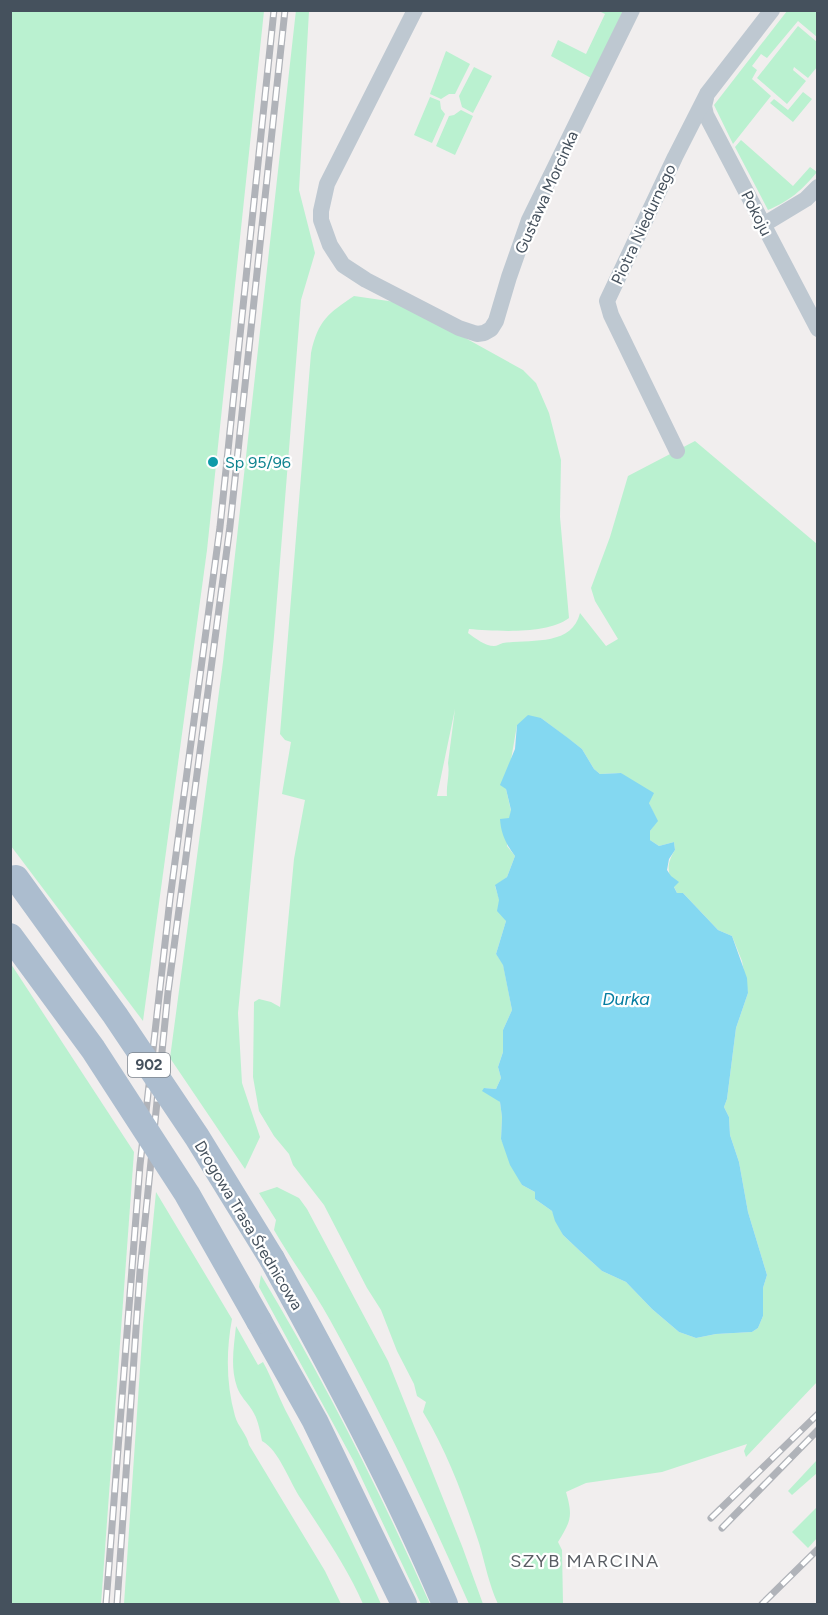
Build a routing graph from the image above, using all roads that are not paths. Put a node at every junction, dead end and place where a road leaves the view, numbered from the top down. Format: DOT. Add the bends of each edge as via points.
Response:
graph roads {
  1 [pos="415,10"];
  2 [pos="632,10"];
  3 [pos="772,10"];
  4 [pos="707,94"];
  5 [pos="818,187"];
  6 [pos="763,225"];
  7 [pos="818,329"];
  8 [pos="677,451"];
  9 [pos="13,874"];
  10 [pos="10,936"];
  11 [pos="404,1605"];
  12 [pos="445,1605"];
  1 -- 2 [label="street, Gustawa Morcinka" via="327,184 321,211 323,227 337,259 348,270 477,334 491,329 496,321 530,220"];
  3 -- 4 [label="street, Piotra Niedurnego"];
  4 -- 6 [label="street, Pokoju" via="706,115"];
  4 -- 8 [label="street, Piotra Niedurnego" via="607,301 610,315"];
  5 -- 6 [label="street" via="806,199"];
  6 -- 7 [label="street, Pokoju"];
  9 -- 12 [label="main road, Drogowa Trasa Średnicowa / 902, bridge" via="128,1034 272,1259 340,1383"];
  10 -- 11 [label="main road, 902, bridge" via="100,1058 187,1194 315,1421"];
}
